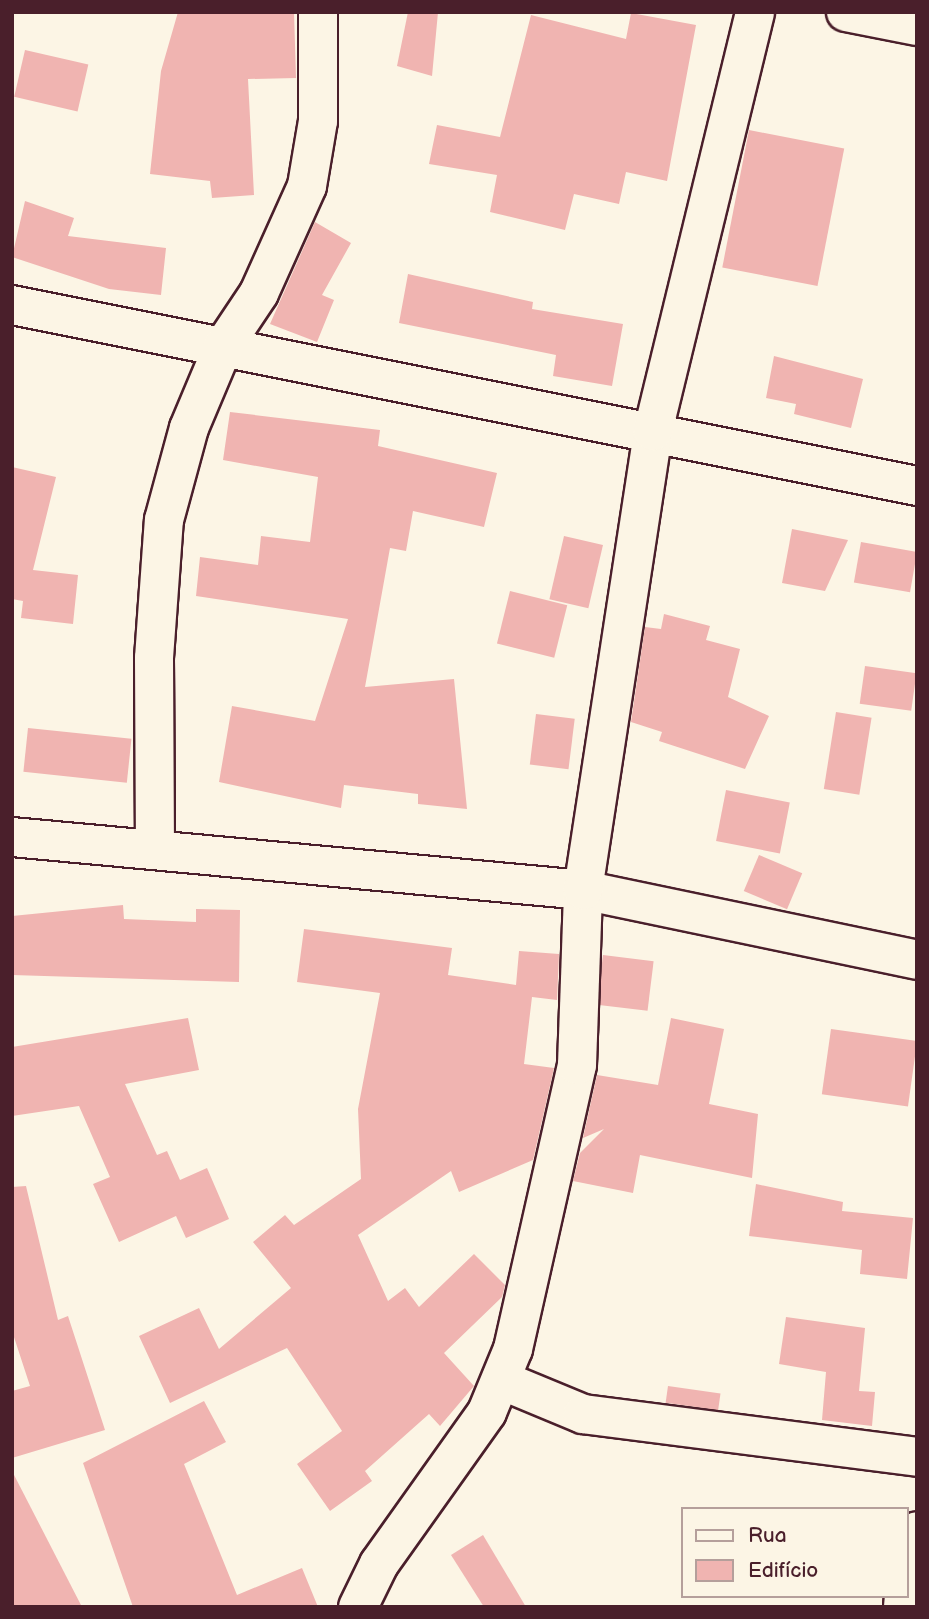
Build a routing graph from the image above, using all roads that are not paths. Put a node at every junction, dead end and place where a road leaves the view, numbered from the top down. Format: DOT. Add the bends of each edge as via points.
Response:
graph roads {
  1 [pos="318,12"];
  2 [pos="755,12"];
  3 [pos="846,12"];
  4 [pos="917,26"];
  5 [pos="12,305"];
  6 [pos="223,346"];
  7 [pos="653,431"];
  8 [pos="917,486"];
  9 [pos="12,837"];
  10 [pos="155,850"];
  11 [pos="583,890"];
  12 [pos="917,960"];
  13 [pos="501,1380"];
  14 [pos="917,1457"];
  15 [pos="917,1531"];
  16 [pos="908,1565"];
  17 [pos="358,1607"];
  1 -- 6 [label="street" via="318,121 307,186 259,293"];
  2 -- 7 [label="street"];
  3 -- 4 [label="street"];
  5 -- 6 [label="street"];
  6 -- 7 [label="street"];
  6 -- 10 [label="street" via="189,428 164,520 153,658"];
  7 -- 8 [label="street"];
  7 -- 11 [label="street"];
  9 -- 10 [label="street"];
  10 -- 11 [label="street"];
  11 -- 12 [label="street"];
  11 -- 13 [label="street" via="578,1065"];
  13 -- 14 [label="street" via="583,1414"];
  13 -- 17 [label="street" via="487,1412 379,1564"];
  15 -- 16 [label="street"];
}
